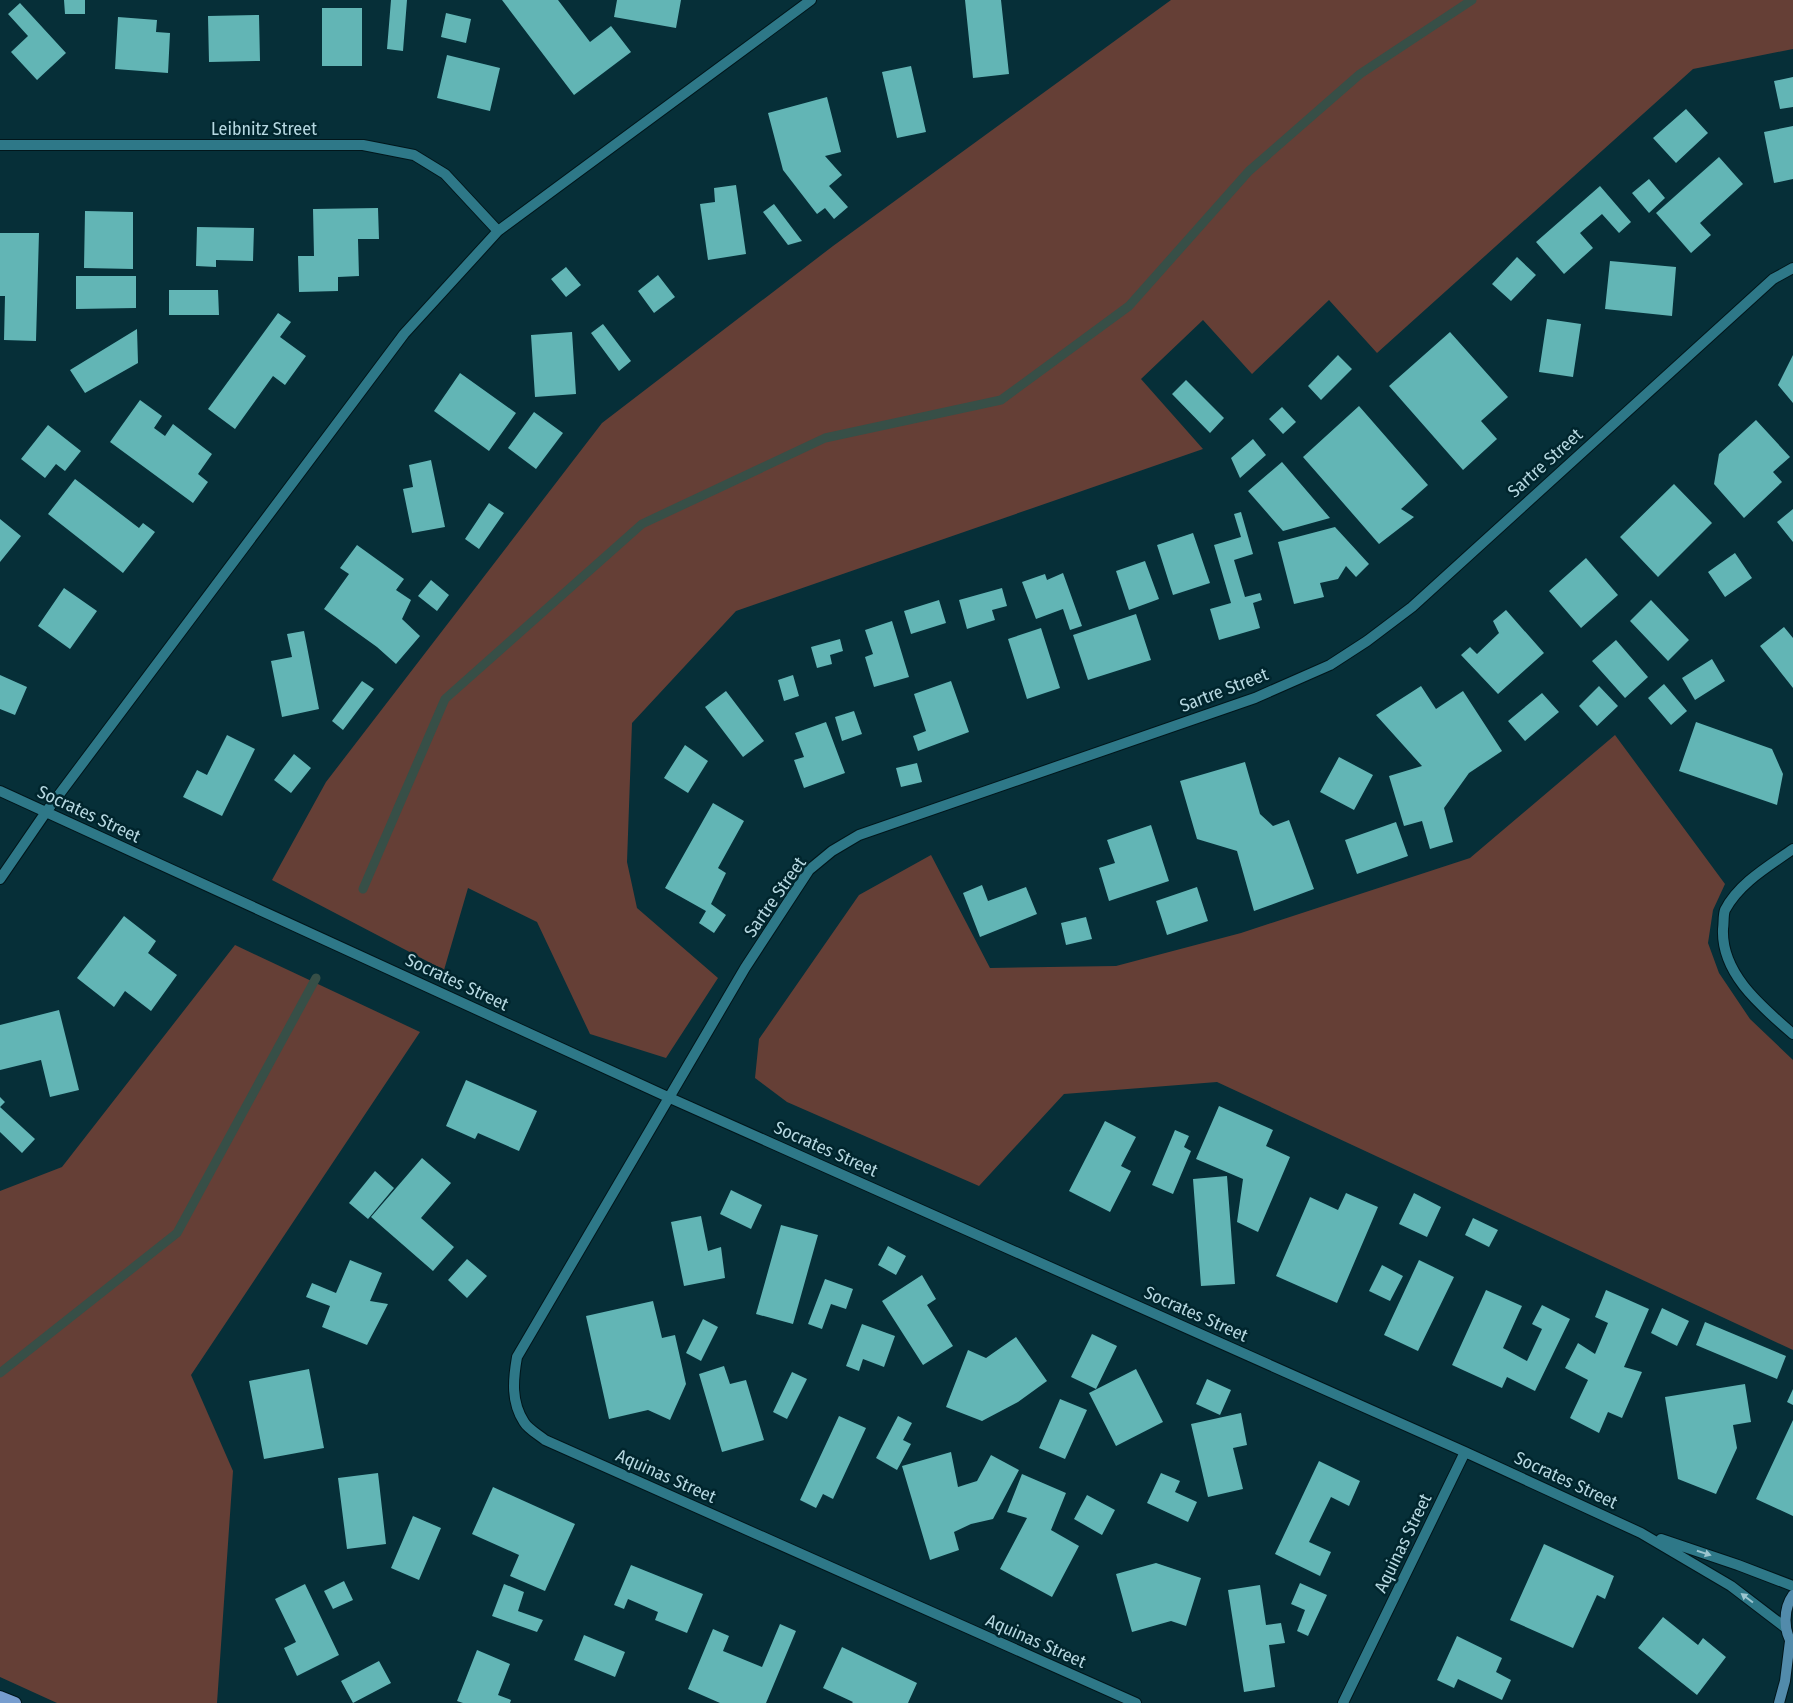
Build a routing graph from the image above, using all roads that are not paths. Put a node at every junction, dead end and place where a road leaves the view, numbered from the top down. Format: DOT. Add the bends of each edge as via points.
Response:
graph roads {
  1 [pos="811,0"];
  2 [pos="0,145"];
  3 [pos="498,231"];
  4 [pos="1793,268"];
  5 [pos="0,791"];
  6 [pos="46,812"];
  7 [pos="1793,849"];
  8 [pos="0,879"];
  9 [pos="1793,1034"];
  10 [pos="670,1098"];
  11 [pos="1465,1452"];
  12 [pos="1641,1533"];
  13 [pos="1793,1586"];
  14 [pos="1793,1595"];
  15 [pos="1786,1628"];
  16 [pos="1792,1643"];
  17 [pos="0,1697"];
  18 [pos="15,1703"];
  19 [pos="1136,1703"];
  20 [pos="1343,1703"];
  21 [pos="1780,1703"];
  1 -- 3 [label="street"];
  2 -- 3 [label="street, Leibnitz Street" via="363,145 414,155 445,174"];
  3 -- 6 [label="street" via="404,334"];
  4 -- 10 [label="street, Sartre Street" via="1773,279 1412,607 1330,665 1245,701 859,835 832,851 809,870 745,968"];
  5 -- 6 [label="street, Socrates Street"];
  6 -- 8 [label="street"];
  6 -- 10 [label="street, Socrates Street"];
  7 -- 9 [label="street" via="1739,891 1724,912 1723,942 1732,969 1760,1004"];
  10 -- 11 [label="street, Socrates Street"];
  10 -- 19 [label="street, Aquinas Street" via="517,1358 514,1400 524,1423 545,1440"];
  11 -- 12 [label="street, Socrates Street"];
  11 -- 20 [label="street, Aquinas Street"];
  12 -- 13 [label="street, Socrates Street, one-way"];
  15 -- 12 [label="street, Socrates Street, one-way" via="1731,1586"];
  14 -- 15 [label="street" via="1786,1613"];
  15 -- 16 [label="street"];
  16 -- 21 [label="street"];
  17 -- 18 [label="main road"];
}
